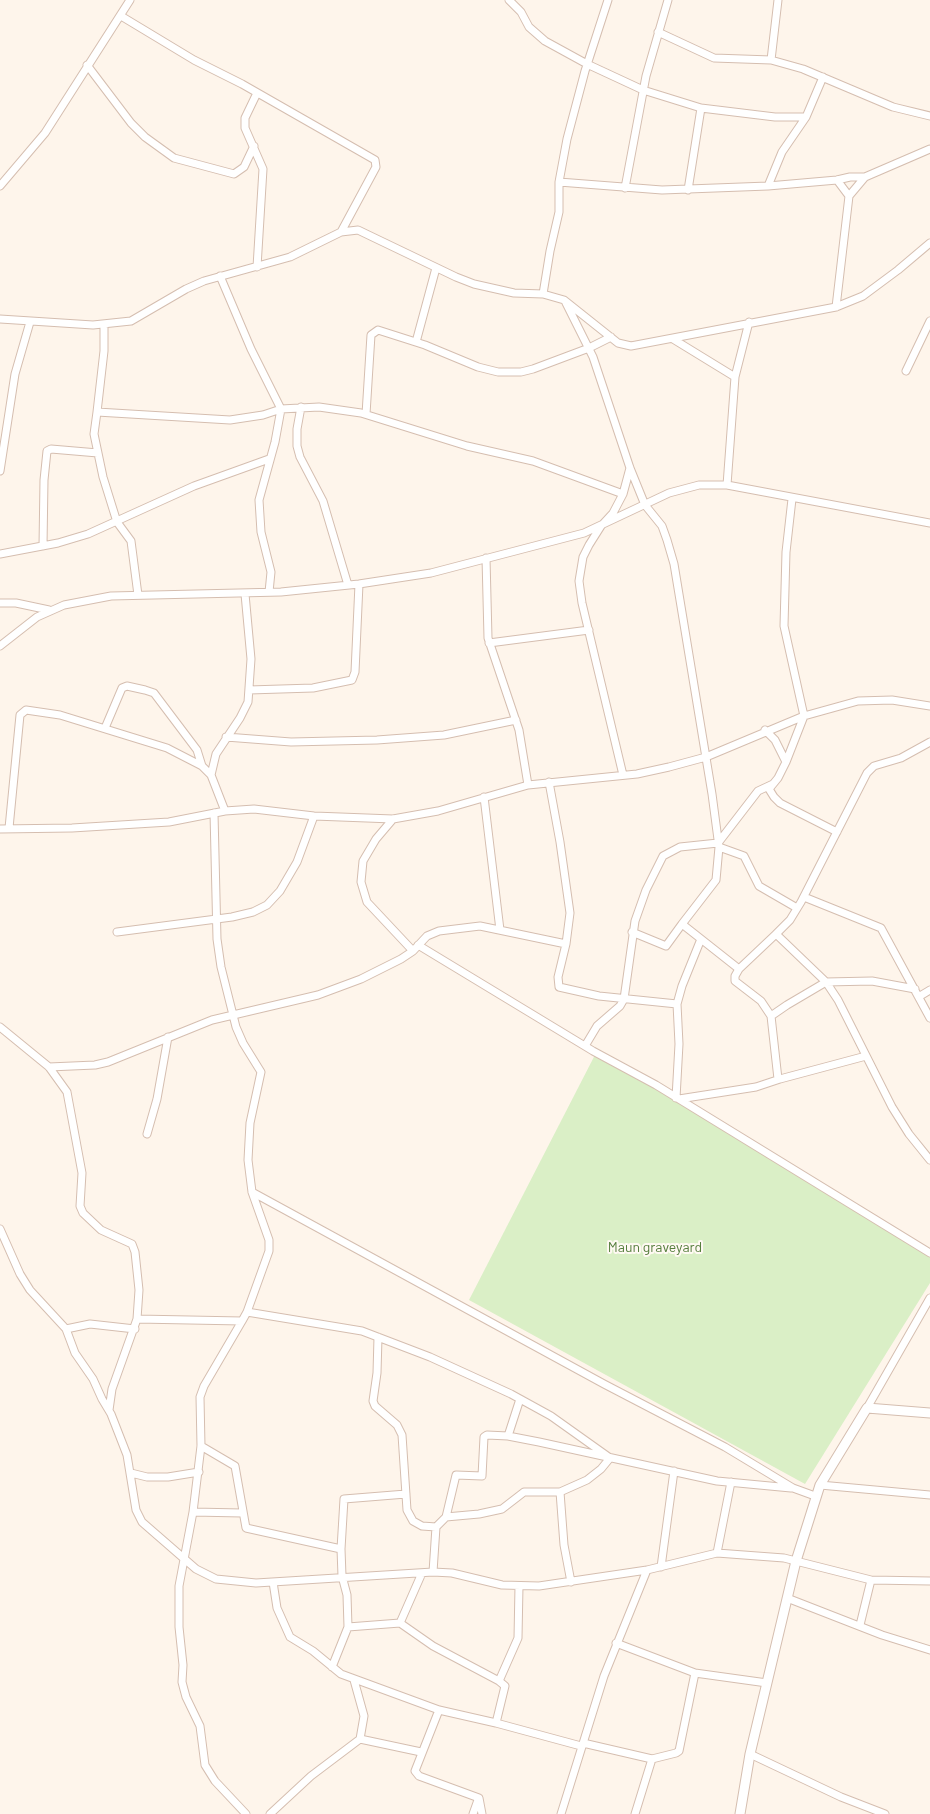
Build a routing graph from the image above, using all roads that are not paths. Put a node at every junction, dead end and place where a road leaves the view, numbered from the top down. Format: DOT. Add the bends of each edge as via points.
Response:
graph roads {
  1 [pos="130,0"];
  2 [pos="509,0"];
  3 [pos="608,0"];
  4 [pos="668,0"];
  5 [pos="778,0"];
  6 [pos="121,16"];
  7 [pos="658,32"];
  8 [pos="771,60"];
  9 [pos="587,64"];
  10 [pos="87,65"];
  11 [pos="823,77"];
  12 [pos="643,90"];
  13 [pos="257,93"];
  14 [pos="701,108"];
  15 [pos="930,116"];
  16 [pos="806,117"];
  17 [pos="254,146"];
  18 [pos="930,149"];
  19 [pos="865,178"];
  20 [pos="837,180"];
  21 [pos="559,182"];
  22 [pos="0,186"];
  23 [pos="768,186"];
  24 [pos="625,188"];
  25 [pos="688,190"];
  26 [pos="849,196"];
  27 [pos="341,232"];
  28 [pos="930,243"];
  29 [pos="257,267"];
  30 [pos="436,268"];
  31 [pos="220,276"];
  32 [pos="543,294"];
  33 [pos="564,300"];
  34 [pos="836,307"];
  35 [pos="0,319"];
  36 [pos="30,322"];
  37 [pos="749,322"];
  38 [pos="930,322"];
  39 [pos="104,324"];
  40 [pos="611,338"];
  41 [pos="673,340"];
  42 [pos="416,342"];
  43 [pos="589,348"];
  44 [pos="906,371"];
  45 [pos="736,377"];
  46 [pos="301,406"];
  47 [pos="280,409"];
  48 [pos="97,412"];
  49 [pos="366,414"];
  50 [pos="98,453"];
  51 [pos="270,459"];
  52 [pos="630,468"];
  53 [pos="0,471"];
  54 [pos="727,485"];
  55 [pos="623,494"];
  56 [pos="792,499"];
  57 [pos="645,505"];
  58 [pos="118,522"];
  59 [pos="930,523"];
  60 [pos="600,526"];
  61 [pos="43,546"];
  62 [pos="0,554"];
  63 [pos="486,558"];
  64 [pos="359,584"];
  65 [pos="348,585"];
  66 [pos="270,592"];
  67 [pos="245,594"];
  68 [pos="138,595"];
  69 [pos="0,603"];
  70 [pos="50,610"];
  71 [pos="589,630"];
  72 [pos="489,643"];
  73 [pos="0,646"];
  74 [pos="249,690"];
  75 [pos="930,706"];
  76 [pos="804,716"];
  77 [pos="516,720"];
  78 [pos="105,728"];
  79 [pos="765,730"];
  80 [pos="226,737"];
  81 [pos="930,742"];
  82 [pos="706,757"];
  83 [pos="786,762"];
  84 [pos="202,766"];
  85 [pos="211,775"];
  86 [pos="623,775"];
  87 [pos="549,782"];
  88 [pos="772,784"];
  89 [pos="528,785"];
  90 [pos="484,797"];
  91 [pos="225,811"];
  92 [pos="214,814"];
  93 [pos="314,816"];
  94 [pos="393,819"];
  95 [pos="9,828"];
  96 [pos="0,829"];
  97 [pos="837,832"];
  98 [pos="719,845"];
  99 [pos="804,897"];
  100 [pos="797,908"];
  101 [pos="217,919"];
  102 [pos="682,924"];
  103 [pos="500,930"];
  104 [pos="117,932"];
  105 [pos="632,932"];
  106 [pos="776,934"];
  107 [pos="701,940"];
  108 [pos="566,944"];
  109 [pos="415,948"];
  110 [pos="739,969"];
  111 [pos="826,982"];
  112 [pos="915,989"];
  113 [pos="930,990"];
  114 [pos="920,996"];
  115 [pos="624,999"];
  116 [pos="677,1004"];
  117 [pos="234,1013"];
  118 [pos="771,1016"];
  119 [pos="930,1018"];
  120 [pos="0,1027"];
  121 [pos="168,1037"];
  122 [pos="585,1046"];
  123 [pos="866,1056"];
  124 [pos="49,1067"];
  125 [pos="778,1080"];
  126 [pos="678,1098"];
  127 [pos="147,1134"];
  128 [pos="930,1160"];
  129 [pos="252,1192"];
  130 [pos="0,1229"];
  131 [pos="930,1253"];
  132 [pos="930,1298"];
  133 [pos="247,1312"];
  134 [pos="137,1319"];
  135 [pos="242,1321"];
  136 [pos="66,1329"];
  137 [pos="134,1329"];
  138 [pos="378,1337"];
  139 [pos="520,1399"];
  140 [pos="867,1408"];
  141 [pos="109,1410"];
  142 [pos="930,1413"];
  143 [pos="508,1436"];
  144 [pos="201,1446"];
  145 [pos="610,1458"];
  146 [pos="674,1471"];
  147 [pos="199,1472"];
  148 [pos="131,1473"];
  149 [pos="730,1482"];
  150 [pos="820,1485"];
  151 [pos="793,1488"];
  152 [pos="560,1492"];
  153 [pos="406,1494"];
  154 [pos="930,1495"];
  155 [pos="815,1496"];
  156 [pos="193,1512"];
  157 [pos="242,1513"];
  158 [pos="446,1517"];
  159 [pos="436,1527"];
  160 [pos="341,1549"];
  161 [pos="717,1553"];
  162 [pos="183,1559"];
  163 [pos="796,1561"];
  164 [pos="661,1567"];
  165 [pos="647,1570"];
  166 [pos="433,1572"];
  167 [pos="422,1573"];
  168 [pos="342,1576"];
  169 [pos="871,1580"];
  170 [pos="930,1581"];
  171 [pos="272,1582"];
  172 [pos="571,1582"];
  173 [pos="519,1586"];
  174 [pos="787,1598"];
  175 [pos="400,1623"];
  176 [pos="860,1625"];
  177 [pos="348,1627"];
  178 [pos="616,1643"];
  179 [pos="930,1650"];
  180 [pos="332,1667"];
  181 [pos="695,1673"];
  182 [pos="354,1680"];
  183 [pos="499,1681"];
  184 [pos="767,1683"];
  185 [pos="439,1710"];
  186 [pos="496,1723"];
  187 [pos="360,1739"];
  188 [pos="582,1744"];
  189 [pos="421,1752"];
  190 [pos="750,1754"];
  191 [pos="652,1759"];
  192 [pos="478,1798"];
  193 [pos="270,1813"];
  194 [pos="246,1814"];
  195 [pos="472,1814"];
  196 [pos="482,1814"];
  197 [pos="560,1814"];
  198 [pos="635,1814"];
  199 [pos="740,1814"];
  200 [pos="885,1814"];
  1 -- 6 [label="street"];
  2 -- 9 [label="street" via="529,27 545,41"];
  3 -- 9 [label="street"];
  4 -- 7 [label="street"];
  5 -- 8 [label="street"];
  6 -- 10 [label="street"];
  6 -- 13 [label="street"];
  7 -- 8 [label="street" via="714,58"];
  7 -- 12 [label="street"];
  8 -- 11 [label="street"];
  9 -- 12 [label="street"];
  9 -- 21 [label="street"];
  10 -- 17 [label="street" via="145,137 174,158 234,174 244,167"];
  10 -- 22 [label="street" via="45,132"];
  11 -- 15 [label="street" via="893,107"];
  11 -- 16 [label="street"];
  12 -- 14 [label="street"];
  12 -- 24 [label="street"];
  13 -- 17 [label="street" via="245,118 245,128"];
  13 -- 27 [label="street" via="375,160 376,167"];
  14 -- 16 [label="street" via="775,117"];
  14 -- 25 [label="street"];
  16 -- 23 [label="street" via="782,152"];
  17 -- 29 [label="street" via="263,169"];
  18 -- 19 [label="street"];
  19 -- 20 [label="street"];
  19 -- 26 [label="street"];
  20 -- 23 [label="street"];
  20 -- 26 [label="street"];
  21 -- 24 [label="street"];
  21 -- 32 [label="street" via="559,212"];
  23 -- 25 [label="street"];
  24 -- 25 [label="street"];
  26 -- 34 [label="street"];
  27 -- 29 [label="street" via="301,253"];
  27 -- 30 [label="street" via="367,232"];
  28 -- 34 [label="street" via="863,296"];
  29 -- 31 [label="street"];
  30 -- 32 [label="street" via="494,290"];
  30 -- 42 [label="street"];
  31 -- 39 [label="street" via="186,289 131,321"];
  31 -- 47 [label="street"];
  32 -- 33 [label="street"];
  33 -- 40 [label="street"];
  33 -- 43 [label="street"];
  34 -- 37 [label="street"];
  35 -- 36 [label="street"];
  36 -- 39 [label="street"];
  36 -- 53 [label="street" via="15,374"];
  37 -- 41 [label="street"];
  37 -- 45 [label="street"];
  38 -- 44 [label="street"];
  39 -- 48 [label="street"];
  40 -- 41 [label="street" via="631,346"];
  40 -- 43 [label="street"];
  41 -- 45 [label="street"];
  42 -- 43 [label="street" via="498,372 533,369"];
  42 -- 49 [label="street" via="378,330 371,335"];
  43 -- 52 [label="street"];
  45 -- 54 [label="street"];
  46 -- 47 [label="street"];
  46 -- 49 [label="street"];
  46 -- 65 [label="street" via="297,429 299,452 323,501"];
  47 -- 48 [label="street" via="230,420"];
  47 -- 51 [label="street"];
  48 -- 50 [label="street" via="94,434"];
  49 -- 55 [label="street" via="467,446 533,461"];
  50 -- 58 [label="street"];
  50 -- 61 [label="street" via="47,451"];
  51 -- 58 [label="street" via="194,486"];
  51 -- 66 [label="street" via="259,500 262,532 272,572"];
  52 -- 55 [label="street"];
  52 -- 57 [label="street"];
  54 -- 56 [label="street"];
  54 -- 57 [label="street" via="684,488"];
  55 -- 60 [label="street" via="613,513"];
  56 -- 59 [label="street"];
  56 -- 76 [label="street" via="786,552 784,626"];
  57 -- 60 [label="street"];
  57 -- 82 [label="street" via="662,526 674,564"];
  58 -- 61 [label="street" via="74,539"];
  58 -- 68 [label="street" via="131,542"];
  60 -- 63 [label="street" via="567,538"];
  60 -- 71 [label="street" via="580,570"];
  61 -- 62 [label="street"];
  63 -- 64 [label="street" via="431,573"];
  63 -- 72 [label="street"];
  64 -- 65 [label="street"];
  64 -- 74 [label="street" via="352,680 313,688"];
  65 -- 66 [label="street"];
  66 -- 67 [label="street"];
  67 -- 68 [label="street"];
  67 -- 74 [label="street" via="251,659"];
  68 -- 70 [label="street" via="99,598"];
  69 -- 70 [label="street"];
  70 -- 73 [label="street"];
  71 -- 72 [label="street"];
  71 -- 86 [label="street"];
  72 -- 77 [label="street"];
  74 -- 80 [label="street" via="244,711"];
  75 -- 76 [label="street" via="858,701"];
  76 -- 79 [label="street"];
  76 -- 83 [label="street"];
  77 -- 80 [label="street" via="444,735 377,740 291,742"];
  77 -- 89 [label="street"];
  78 -- 84 [label="street" via="167,748"];
  78 -- 84 [label="street" via="122,688 127,686 154,693 197,750"];
  78 -- 95 [label="street" via="31,710 20,715"];
  79 -- 82 [label="street"];
  79 -- 83 [label="street" via="775,740"];
  80 -- 85 [label="street" via="216,754"];
  81 -- 97 [label="street" via="902,758 874,766 866,773"];
  82 -- 86 [label="street"];
  82 -- 98 [label="street"];
  83 -- 88 [label="street"];
  84 -- 85 [label="street"];
  85 -- 91 [label="street"];
  86 -- 87 [label="street"];
  87 -- 89 [label="street"];
  87 -- 108 [label="street" via="569,899"];
  88 -- 97 [label="street" via="768,789 780,803"];
  88 -- 98 [label="street" via="758,791"];
  89 -- 90 [label="street"];
  90 -- 94 [label="street" via="438,812"];
  90 -- 103 [label="street"];
  91 -- 92 [label="street"];
  91 -- 93 [label="street" via="270,809"];
  92 -- 95 [label="street" via="162,823"];
  92 -- 101 [label="street"];
  93 -- 94 [label="street"];
  93 -- 101 [label="street" via="297,862 280,891 267,905 253,912"];
  94 -- 109 [label="street" via="363,861 361,882 366,902"];
  95 -- 96 [label="street"];
  97 -- 99 [label="street"];
  98 -- 100 [label="street" via="744,856 759,886"];
  98 -- 102 [label="street" via="716,880"];
  98 -- 105 [label="street" via="680,847 663,856 646,890"];
  99 -- 100 [label="street"];
  99 -- 112 [label="street" via="881,928"];
  100 -- 106 [label="street"];
  101 -- 104 [label="street"];
  101 -- 117 [label="street" via="221,967"];
  102 -- 105 [label="street" via="666,946"];
  102 -- 107 [label="street"];
  103 -- 108 [label="street"];
  103 -- 109 [label="street" via="480,926 449,929 426,936"];
  105 -- 115 [label="street"];
  106 -- 110 [label="street"];
  106 -- 111 [label="street"];
  107 -- 110 [label="street"];
  107 -- 116 [label="street"];
  108 -- 115 [label="street" via="558,977 559,987 582,994"];
  109 -- 117 [label="street" via="344,986 300,1000"];
  109 -- 122 [label="street"];
  110 -- 118 [label="street" via="735,981 761,1001"];
  111 -- 112 [label="street" via="872,981"];
  111 -- 118 [label="street"];
  111 -- 123 [label="street"];
  112 -- 114 [label="street"];
  113 -- 114 [label="street"];
  114 -- 119 [label="street"];
  115 -- 116 [label="street"];
  115 -- 122 [label="street" via="597,1026"];
  116 -- 126 [label="street"];
  117 -- 121 [label="street"];
  117 -- 129 [label="street" via="243,1043 261,1072 248,1135"];
  118 -- 125 [label="street"];
  120 -- 124 [label="street"];
  121 -- 124 [label="street" via="95,1065"];
  121 -- 127 [label="street"];
  122 -- 126 [label="street"];
  123 -- 125 [label="street"];
  123 -- 128 [label="street" via="905,1128"];
  124 -- 134 [label="street" via="62,1083 70,1102 82,1173 80,1206 83,1213 101,1230 132,1244 136,1252 139,1276"];
  125 -- 126 [label="street" via="756,1087"];
  126 -- 131 [label="street"];
  129 -- 133 [label="street" via="270,1240"];
  129 -- 151 [label="street" via="734,1452"];
  130 -- 136 [label="street" via="30,1290"];
  132 -- 140 [label="street"];
  133 -- 135 [label="street"];
  133 -- 138 [label="street" via="343,1326"];
  134 -- 135 [label="street"];
  134 -- 137 [label="street"];
  135 -- 144 [label="street" via="200,1397"];
  136 -- 137 [label="street" via="90,1324"];
  136 -- 141 [label="street" via="75,1353 93,1378"];
  137 -- 141 [label="street" via="112,1390"];
  138 -- 139 [label="street"];
  138 -- 153 [label="street" via="373,1401 397,1425 402,1435"];
  139 -- 143 [label="street"];
  139 -- 145 [label="street" via="551,1416"];
  140 -- 142 [label="street"];
  140 -- 150 [label="street"];
  141 -- 148 [label="street"];
  143 -- 145 [label="street"];
  143 -- 158 [label="street" via="484,1437 482,1476 456,1475"];
  144 -- 147 [label="street"];
  144 -- 157 [label="street" via="235,1466"];
  145 -- 146 [label="street"];
  145 -- 152 [label="street" via="587,1480"];
  146 -- 149 [label="street"];
  146 -- 164 [label="street"];
  147 -- 148 [label="street" via="168,1477"];
  147 -- 156 [label="street"];
  148 -- 162 [label="street" via="136,1510 142,1522"];
  149 -- 151 [label="street"];
  149 -- 161 [label="street"];
  150 -- 154 [label="street"];
  150 -- 155 [label="street"];
  151 -- 155 [label="street"];
  152 -- 158 [label="street" via="524,1492 502,1509"];
  152 -- 172 [label="street"];
  153 -- 159 [label="street" via="412,1521"];
  153 -- 160 [label="street" via="344,1499"];
  155 -- 163 [label="street"];
  156 -- 157 [label="street"];
  156 -- 162 [label="street"];
  157 -- 160 [label="street" via="246,1528"];
  158 -- 159 [label="street"];
  159 -- 166 [label="street"];
  160 -- 168 [label="street"];
  161 -- 163 [label="street"];
  161 -- 164 [label="street"];
  162 -- 171 [label="street" via="216,1579 243,1583"];
  162 -- 194 [label="street" via="179,1586 182,1682 200,1726 208,1772"];
  163 -- 169 [label="street"];
  163 -- 174 [label="street"];
  164 -- 165 [label="street"];
  165 -- 172 [label="street"];
  165 -- 178 [label="street"];
  166 -- 167 [label="street"];
  166 -- 173 [label="street"];
  167 -- 168 [label="street"];
  167 -- 175 [label="street"];
  168 -- 171 [label="street"];
  168 -- 177 [label="street" via="347,1589"];
  169 -- 170 [label="street"];
  169 -- 176 [label="street"];
  171 -- 180 [label="street" via="277,1608 290,1637"];
  172 -- 173 [label="street"];
  173 -- 183 [label="street" via="518,1638"];
  174 -- 176 [label="street"];
  174 -- 184 [label="street"];
  175 -- 177 [label="street"];
  175 -- 183 [label="street" via="432,1646"];
  176 -- 179 [label="street"];
  177 -- 180 [label="street"];
  178 -- 181 [label="street"];
  178 -- 188 [label="street"];
  180 -- 182 [label="street"];
  181 -- 184 [label="street"];
  181 -- 191 [label="street" via="679,1751"];
  182 -- 185 [label="street"];
  182 -- 187 [label="street" via="364,1716"];
  183 -- 186 [label="street" via="505,1686"];
  184 -- 190 [label="street"];
  185 -- 186 [label="street"];
  185 -- 189 [label="street"];
  186 -- 188 [label="street"];
  187 -- 189 [label="street"];
  187 -- 193 [label="street" via="311,1776"];
  188 -- 191 [label="street"];
  188 -- 197 [label="street"];
  189 -- 192 [label="street" via="415,1771 419,1776"];
  190 -- 199 [label="street"];
  190 -- 200 [label="street"];
  191 -- 198 [label="street"];
  192 -- 195 [label="street"];
  192 -- 196 [label="street"];
}
